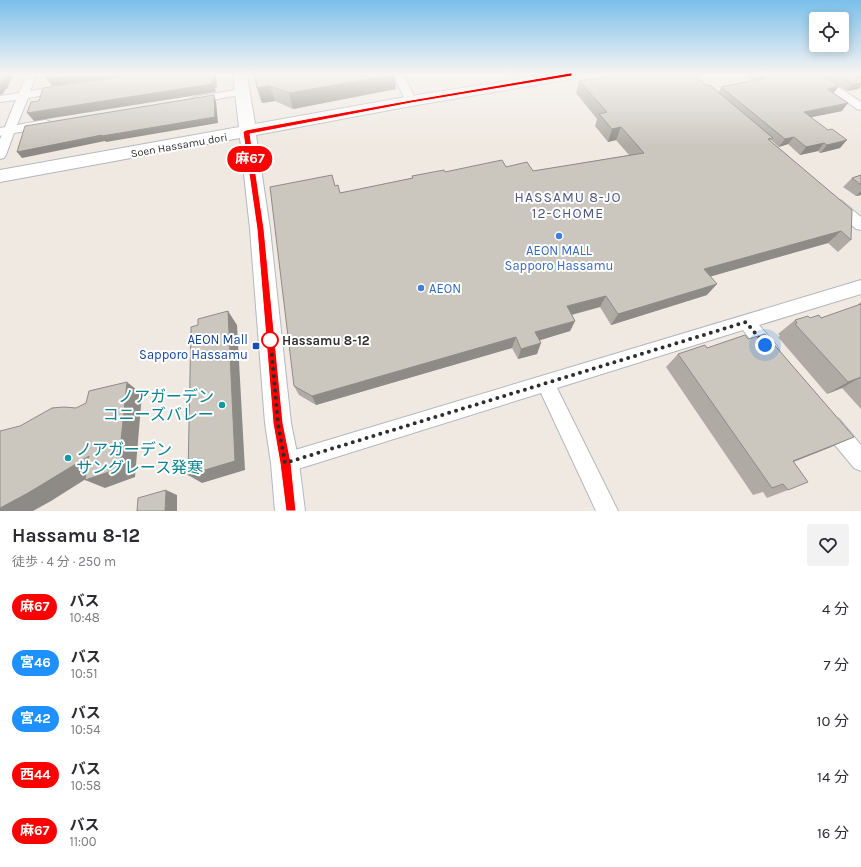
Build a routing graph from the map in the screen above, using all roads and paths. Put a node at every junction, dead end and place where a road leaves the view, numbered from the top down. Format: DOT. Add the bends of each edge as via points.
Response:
graph roads {
  1 [pos="22,99"];
  2 [pos="201,99"];
  3 [pos="242,99"];
  4 [pos="424,99"];
  5 [pos="849,99"];
  6 [pos="411,101"];
  7 [pos="182,102"];
  8 [pos="861,107"];
  9 [pos="57,122"];
  10 [pos="5,131"];
  11 [pos="246,132"];
  12 [pos="0,155"];
  13 [pos="0,176"];
  14 [pos="831,199"];
  15 [pos="861,225"];
  16 [pos="861,287"];
  17 [pos="746,322"];
  18 [pos="781,364"];
  19 [pos="545,383"];
  20 [pos="821,413"];
  21 [pos="861,461"];
  22 [pos="285,463"];
  23 [pos="290,511"];
  24 [pos="607,511"];
  1 -- 10 [label="street"];
  2 -- 7 [label="street"];
  3 -- 11 [label="street"];
  4 -- 6 [label="street, Soen Hassamu dori"];
  5 -- 8 [label="street"];
  6 -- 11 [label="street, Soen Hassamu dori"];
  9 -- 10 [label="street"];
  10 -- 12 [label="street"];
  11 -- 13 [label="street, Soen Hassamu dori"];
  11 -- 22 [label="street" via="260,229 278,423"];
  14 -- 15 [label="street"];
  16 -- 17 [label="street"];
  17 -- 18 [label="street"];
  17 -- 19 [label="street"];
  19 -- 22 [label="street"];
  19 -- 24 [label="street"];
  20 -- 21 [label="street"];
  22 -- 23 [label="street"];
}
